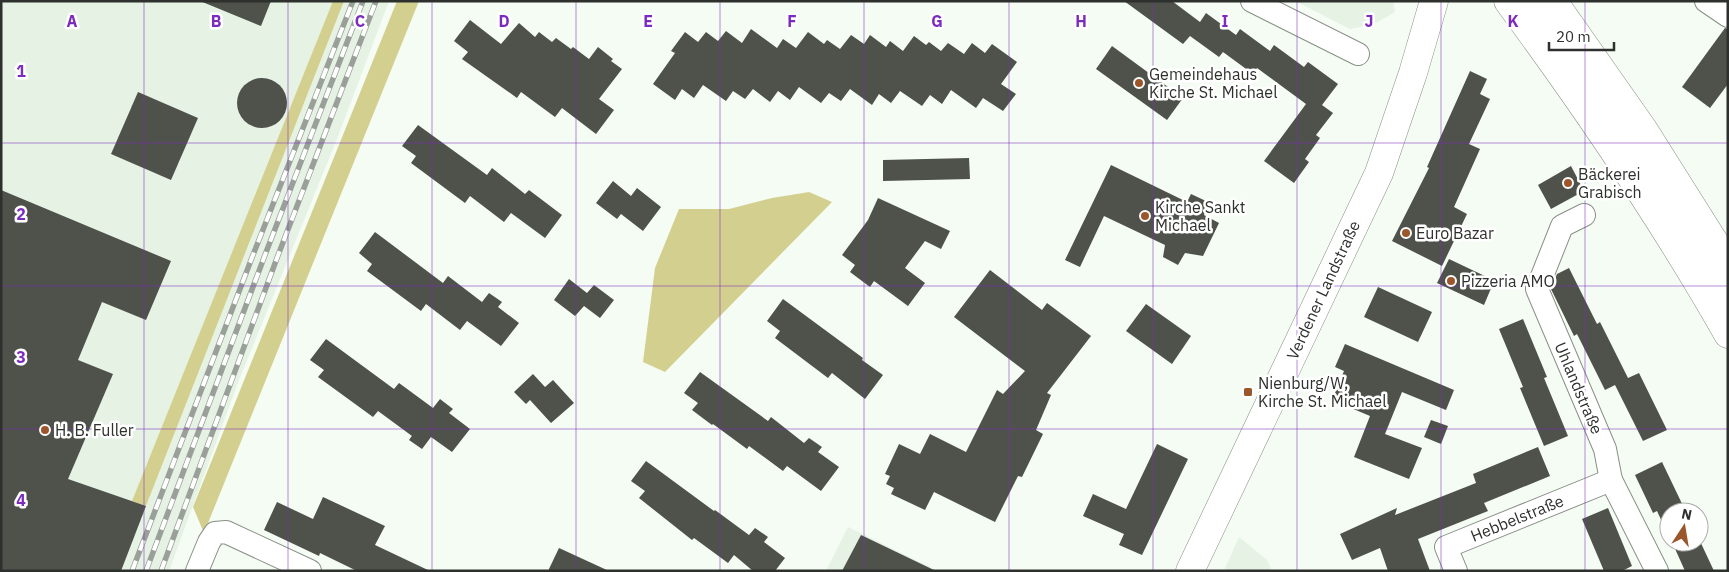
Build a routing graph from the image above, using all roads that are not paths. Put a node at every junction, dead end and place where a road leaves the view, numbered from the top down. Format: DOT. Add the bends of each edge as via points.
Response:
graph roads {
  1 [pos="1252,1"];
  2 [pos="1434,1"];
  3 [pos="1508,1"];
  4 [pos="1532,1"];
  5 [pos="1553,1"];
  6 [pos="1706,1"];
  7 [pos="1728,16"];
  8 [pos="1358,54"];
  9 [pos="1584,215"];
  10 [pos="1728,264"];
  11 [pos="1728,298"];
  12 [pos="1728,334"];
  13 [pos="1612,480"];
  14 [pos="197,571"];
  15 [pos="310,571"];
  16 [pos="1190,571"];
  17 [pos="1456,571"];
  18 [pos="1657,571"];
  1 -- 8 [label="street"];
  2 -- 16 [label="main road, Verdener Landstraße" via="1379,173"];
  3 -- 12 [label="main road" via="1615,152 1690,267"];
  4 -- 11 [label="main road" via="1655,178"];
  5 -- 10 [label="main road" via="1643,129"];
  6 -- 7 [label="street"];
  9 -- 13 [label="street, Uhlandstraße" via="1562,226 1537,289 1605,449"];
  13 -- 17 [label="street, Hebbelstraße" via="1446,547"];
  13 -- 18 [label="street, Uhlandstraße"];
  14 -- 15 [label="street" via="209,542 215,534 226,532"];
}
